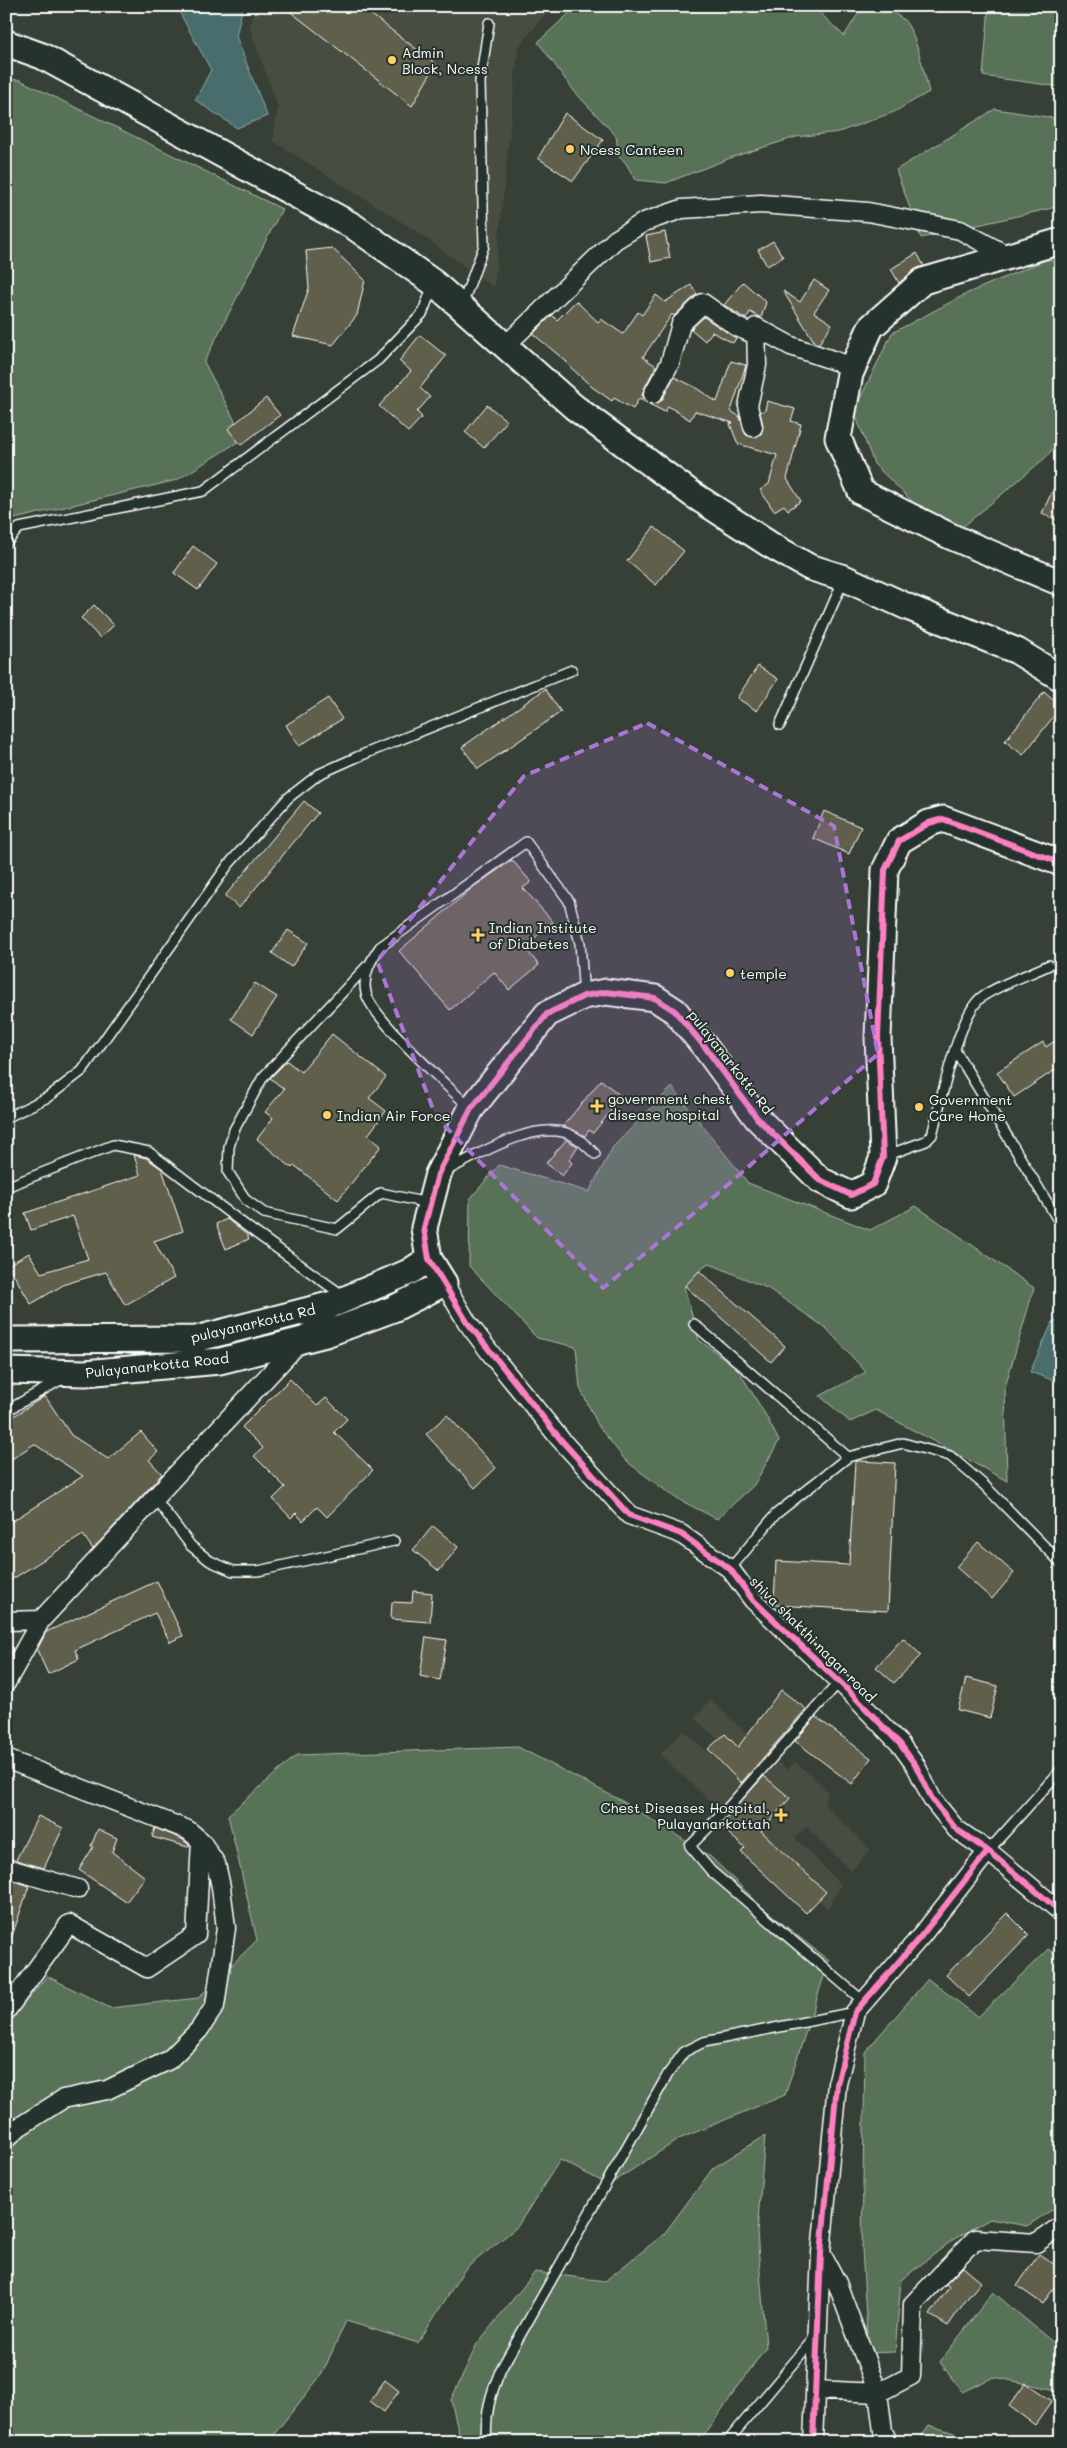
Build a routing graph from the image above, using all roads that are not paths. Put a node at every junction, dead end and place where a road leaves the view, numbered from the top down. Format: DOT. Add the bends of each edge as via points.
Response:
graph roads {
  1 [pos="489,22"];
  2 [pos="6,43"];
  3 [pos="1061,241"];
  4 [pos="1008,256"];
  5 [pos="434,283"];
  6 [pos="460,308"];
  7 [pos="756,335"];
  8 [pos="506,345"];
  9 [pos="853,368"];
  10 [pos="653,394"];
  11 [pos="753,427"];
  12 [pos="6,543"];
  13 [pos="844,578"];
  14 [pos="1061,583"];
  15 [pos="572,670"];
  16 [pos="1061,678"];
  17 [pos="780,725"];
  18 [pos="1061,863"];
  19 [pos="1049,965"];
  20 [pos="367,966"];
  21 [pos="584,996"];
  22 [pos="955,1050"];
  23 [pos="471,1109"];
  24 [pos="6,1118"];
  25 [pos="595,1154"];
  26 [pos="883,1157"];
  27 [pos="438,1174"];
  28 [pos="6,1187"];
  29 [pos="429,1203"];
  30 [pos="1061,1225"];
  31 [pos="429,1259"];
  32 [pos="444,1283"];
  33 [pos="342,1301"];
  34 [pos="694,1324"];
  35 [pos="6,1340"];
  36 [pos="301,1340"];
  37 [pos="6,1371"];
  38 [pos="73,1373"];
  39 [pos="6,1411"];
  40 [pos="848,1457"];
  41 [pos="155,1498"];
  42 [pos="394,1541"];
  43 [pos="1061,1563"];
  44 [pos="730,1569"];
  45 [pos="41,1620"];
  46 [pos="6,1621"];
  47 [pos="839,1682"];
  48 [pos="6,1683"];
  49 [pos="6,1759"];
  50 [pos="1061,1770"];
  51 [pos="201,1841"];
  52 [pos="988,1851"];
  53 [pos="6,1868"];
  54 [pos="78,1889"];
  55 [pos="1061,1912"];
  56 [pos="859,2006"];
  57 [pos="6,2011"];
  58 [pos="6,2139"];
  59 [pos="1061,2226"];
  60 [pos="821,2253"];
  61 [pos="817,2334"];
  62 [pos="815,2390"];
  63 [pos="878,2393"];
  64 [pos="487,2442"];
  65 [pos="727,2442"];
  66 [pos="813,2442"];
  67 [pos="888,2442"];
  1 -- 6 [label="lane" via="480,82 484,246"];
  2 -- 5 [label="street" via="42,56 353,226"];
  3 -- 4 [label="street"];
  4 -- 8 [label="street" via="960,230 868,212 761,204 682,209 644,222 615,240"];
  4 -- 9 [label="street" via="923,281 871,327"];
  5 -- 6 [label="street"];
  5 -- 12 [label="lane" via="422,314 378,360 203,491 19,528"];
  6 -- 8 [label="street"];
  7 -- 9 [label="street" via="756,327 792,346"];
  7 -- 10 [label="street" via="737,327 702,303 681,324 670,363"];
  7 -- 11 [label="street" via="757,365 748,406"];
  8 -- 13 [label="street" via="574,407 692,494 809,567"];
  9 -- 14 [label="street" via="838,438 861,492 952,537"];
  13 -- 16 [label="street" via="1018,651"];
  13 -- 17 [label="lane"];
  15 -- 24 [label="lane" via="357,756 319,774 288,798 228,866 82,1071 48,1098"];
  18 -- 26 [label="street, pulayanarkotta Rd" via="943,819 928,823 899,841 885,870 878,1038"];
  19 -- 22 [label="lane" via="981,996 966,1018"];
  20 -- 21 [label="lane" via="380,947 526,842 570,901 580,943"];
  20 -- 23 [label="lane" via="366,993 385,1024"];
  20 -- 29 [label="lane" via="263,1077 234,1130 229,1147 228,1172 246,1200 264,1213 337,1229 381,1193"];
  21 -- 23 [label="street, pulayanarkotta Rd" via="547,1014"];
  21 -- 26 [label="street, pulayanarkotta Rd" via="606,992 655,998 675,1011 756,1118 820,1180 851,1195 873,1184"];
  22 -- 26 [label="lane" via="932,1135 926,1141"];
  22 -- 30 [label="lane"];
  23 -- 27 [label="street, pulayanarkotta Rd"];
  25 -- 27 [label="lane" via="574,1136 554,1130 533,1132"];
  27 -- 29 [label="street, pulayanarkotta Rd"];
  28 -- 33 [label="lane" via="113,1146 150,1152"];
  29 -- 31 [label="street, pulayanarkotta Rd" via="424,1228"];
  31 -- 32 [label="street, pulayanarkotta Rd"];
  31 -- 33 [label="street, pulayanarkotta Rd" via="410,1272"];
  32 -- 36 [label="street, Pulayanarkotta Road" via="393,1309"];
  32 -- 44 [label="street, shiva shakthi nagar road" via="467,1322 495,1359 561,1440 629,1515 681,1534"];
  33 -- 35 [label="street, pulayanarkotta Rd" via="196,1339"];
  33 -- 36 [label="street"];
  34 -- 40 [label="lane"];
  36 -- 38 [label="street, Pulayanarkotta Road" via="220,1361"];
  36 -- 41 [label="street"];
  37 -- 38 [label="street, Pulayanarkotta Road"];
  38 -- 39 [label="lane"];
  40 -- 43 [label="lane" via="903,1443 950,1456 984,1485"];
  40 -- 44 [label="lane" via="776,1514"];
  41 -- 42 [label="lane" via="191,1546 233,1571 258,1571"];
  41 -- 45 [label="street"];
  44 -- 47 [label="street, shiva shakthi nagar road" via="753,1600"];
  45 -- 46 [label="street"];
  45 -- 48 [label="street"];
  47 -- 52 [label="street, shiva shakthi nagar road" via="900,1744 916,1766 932,1799 956,1829"];
  47 -- 56 [label="lane" via="690,1846 711,1872"];
  49 -- 51 [label="street" via="188,1830"];
  50 -- 52 [label="lane"];
  51 -- 57 [label="street" via="196,1935 147,1968 69,1924"];
  51 -- 58 [label="street" via="216,1864 226,1928 215,2006 199,2030 169,2060 107,2090 63,2099"];
  52 -- 55 [label="street, shiva shakthi nagar road"];
  52 -- 56 [label="street" via="922,1935"];
  53 -- 54 [label="street"];
  56 -- 60 [label="street" via="837,2084"];
  56 -- 64 [label="lane" via="704,2042 684,2052 668,2074 501,2368 491,2392 485,2422"];
  59 -- 63 [label="street" via="1036,2243 975,2239 913,2304 911,2376"];
  60 -- 61 [label="street"];
  60 -- 63 [label="street" via="837,2283"];
  61 -- 62 [label="street"];
  61 -- 65 [label="lane"];
  62 -- 63 [label="street"];
  62 -- 66 [label="street"];
  63 -- 67 [label="street" via="883,2431"];
}
